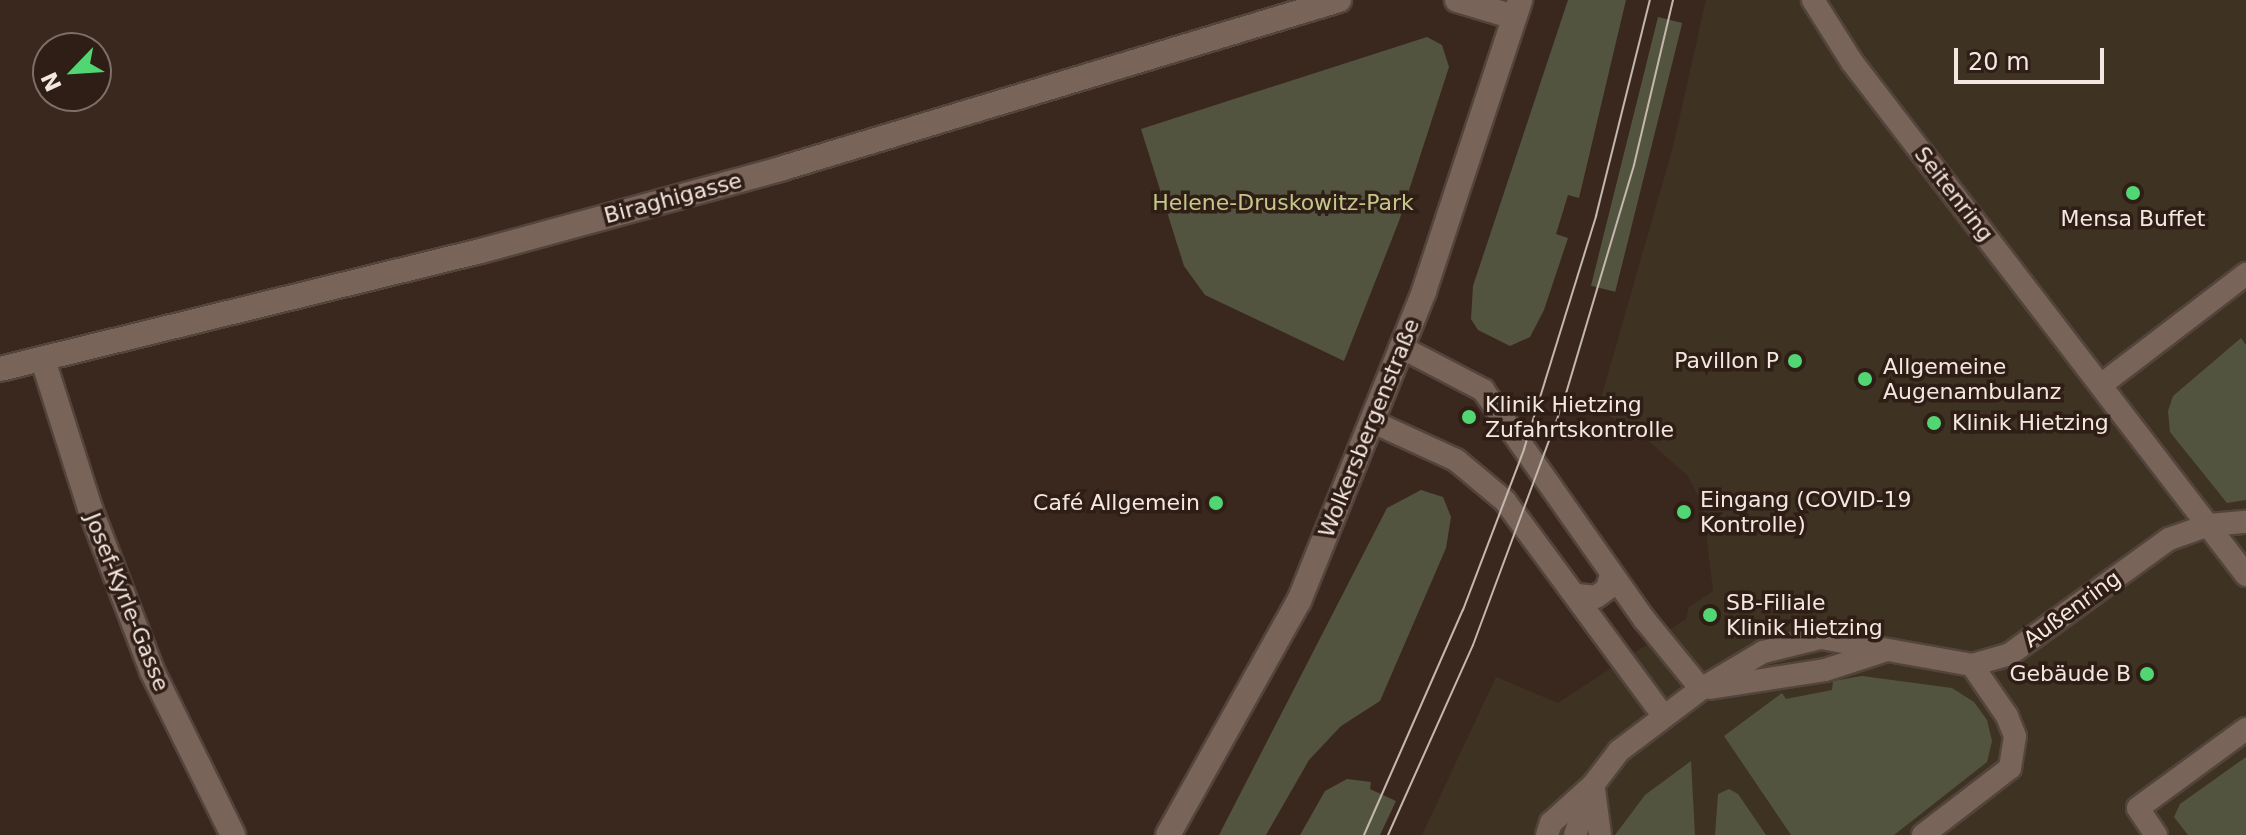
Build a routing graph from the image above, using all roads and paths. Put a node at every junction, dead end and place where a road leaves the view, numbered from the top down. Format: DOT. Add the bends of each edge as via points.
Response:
graph roads {
  1 [pos="1339,0"];
  2 [pos="1457,0"];
  3 [pos="1813,0"];
  4 [pos="1517,8"];
  5 [pos="2246,274"];
  6 [pos="1401,347"];
  7 [pos="43,360"];
  8 [pos="0,369"];
  9 [pos="2101,385"];
  10 [pos="1371,421"];
  11 [pos="2246,522"];
  12 [pos="2209,525"];
  13 [pos="1611,574"];
  14 [pos="2246,575"];
  15 [pos="1578,595"];
  16 [pos="1892,648"];
  17 [pos="1972,665"];
  18 [pos="1701,689"];
  19 [pos="1664,717"];
  20 [pos="2246,729"];
  21 [pos="1593,785"];
  22 [pos="233,835"];
  23 [pos="1168,835"];
  24 [pos="1547,835"];
  25 [pos="1575,835"];
  26 [pos="1600,835"];
  27 [pos="1923,835"];
  28 [pos="2156,835"];
  1 -- 7 [label="street, Biraghigasse" via="765,173 481,251"];
  2 -- 4 [label="street"];
  3 -- 9 [label="lane, Seitenring" via="1852,62"];
  4 -- 6 [label="street, Wolkersbergenstraße"];
  5 -- 9 [label="lane"];
  6 -- 10 [label="street, Wolkersbergenstraße"];
  6 -- 13 [label="lane" via="1483,390"];
  7 -- 8 [label="street, Biraghigasse"];
  7 -- 22 [label="street, Josef-Kyrle-Gasse" via="91,511 152,671"];
  9 -- 12 [label="lane, Seitenring"];
  10 -- 15 [label="lane" via="1456,460 1479,478 1522,520"];
  10 -- 23 [label="street, Wolkersbergenstraße" via="1299,601"];
  11 -- 12 [label="lane, Außenring"];
  12 -- 14 [label="lane, Seitenring"];
  12 -- 17 [label="lane, Außenring" via="2169,539 2010,654"];
  13 -- 15 [label="lane" via="1607,589 1596,597"];
  13 -- 18 [label="lane"];
  15 -- 19 [label="lane"];
  16 -- 17 [label="lane, Außenring"];
  16 -- 18 [label="lane, Außenring" via="1825,670"];
  16 -- 18 [label="lane, Außenring" via="1821,638 1763,652"];
  17 -- 27 [label="lane" via="2015,736 2010,768"];
  18 -- 19 [label="lane, Außenring"];
  19 -- 21 [label="lane, Außenring" via="1619,751"];
  20 -- 28 [label="lane" via="2138,808"];
  21 -- 24 [label="lane, Außenring" via="1551,823"];
  21 -- 25 [label="lane, Außenring"];
  21 -- 26 [label="lane"];
}
